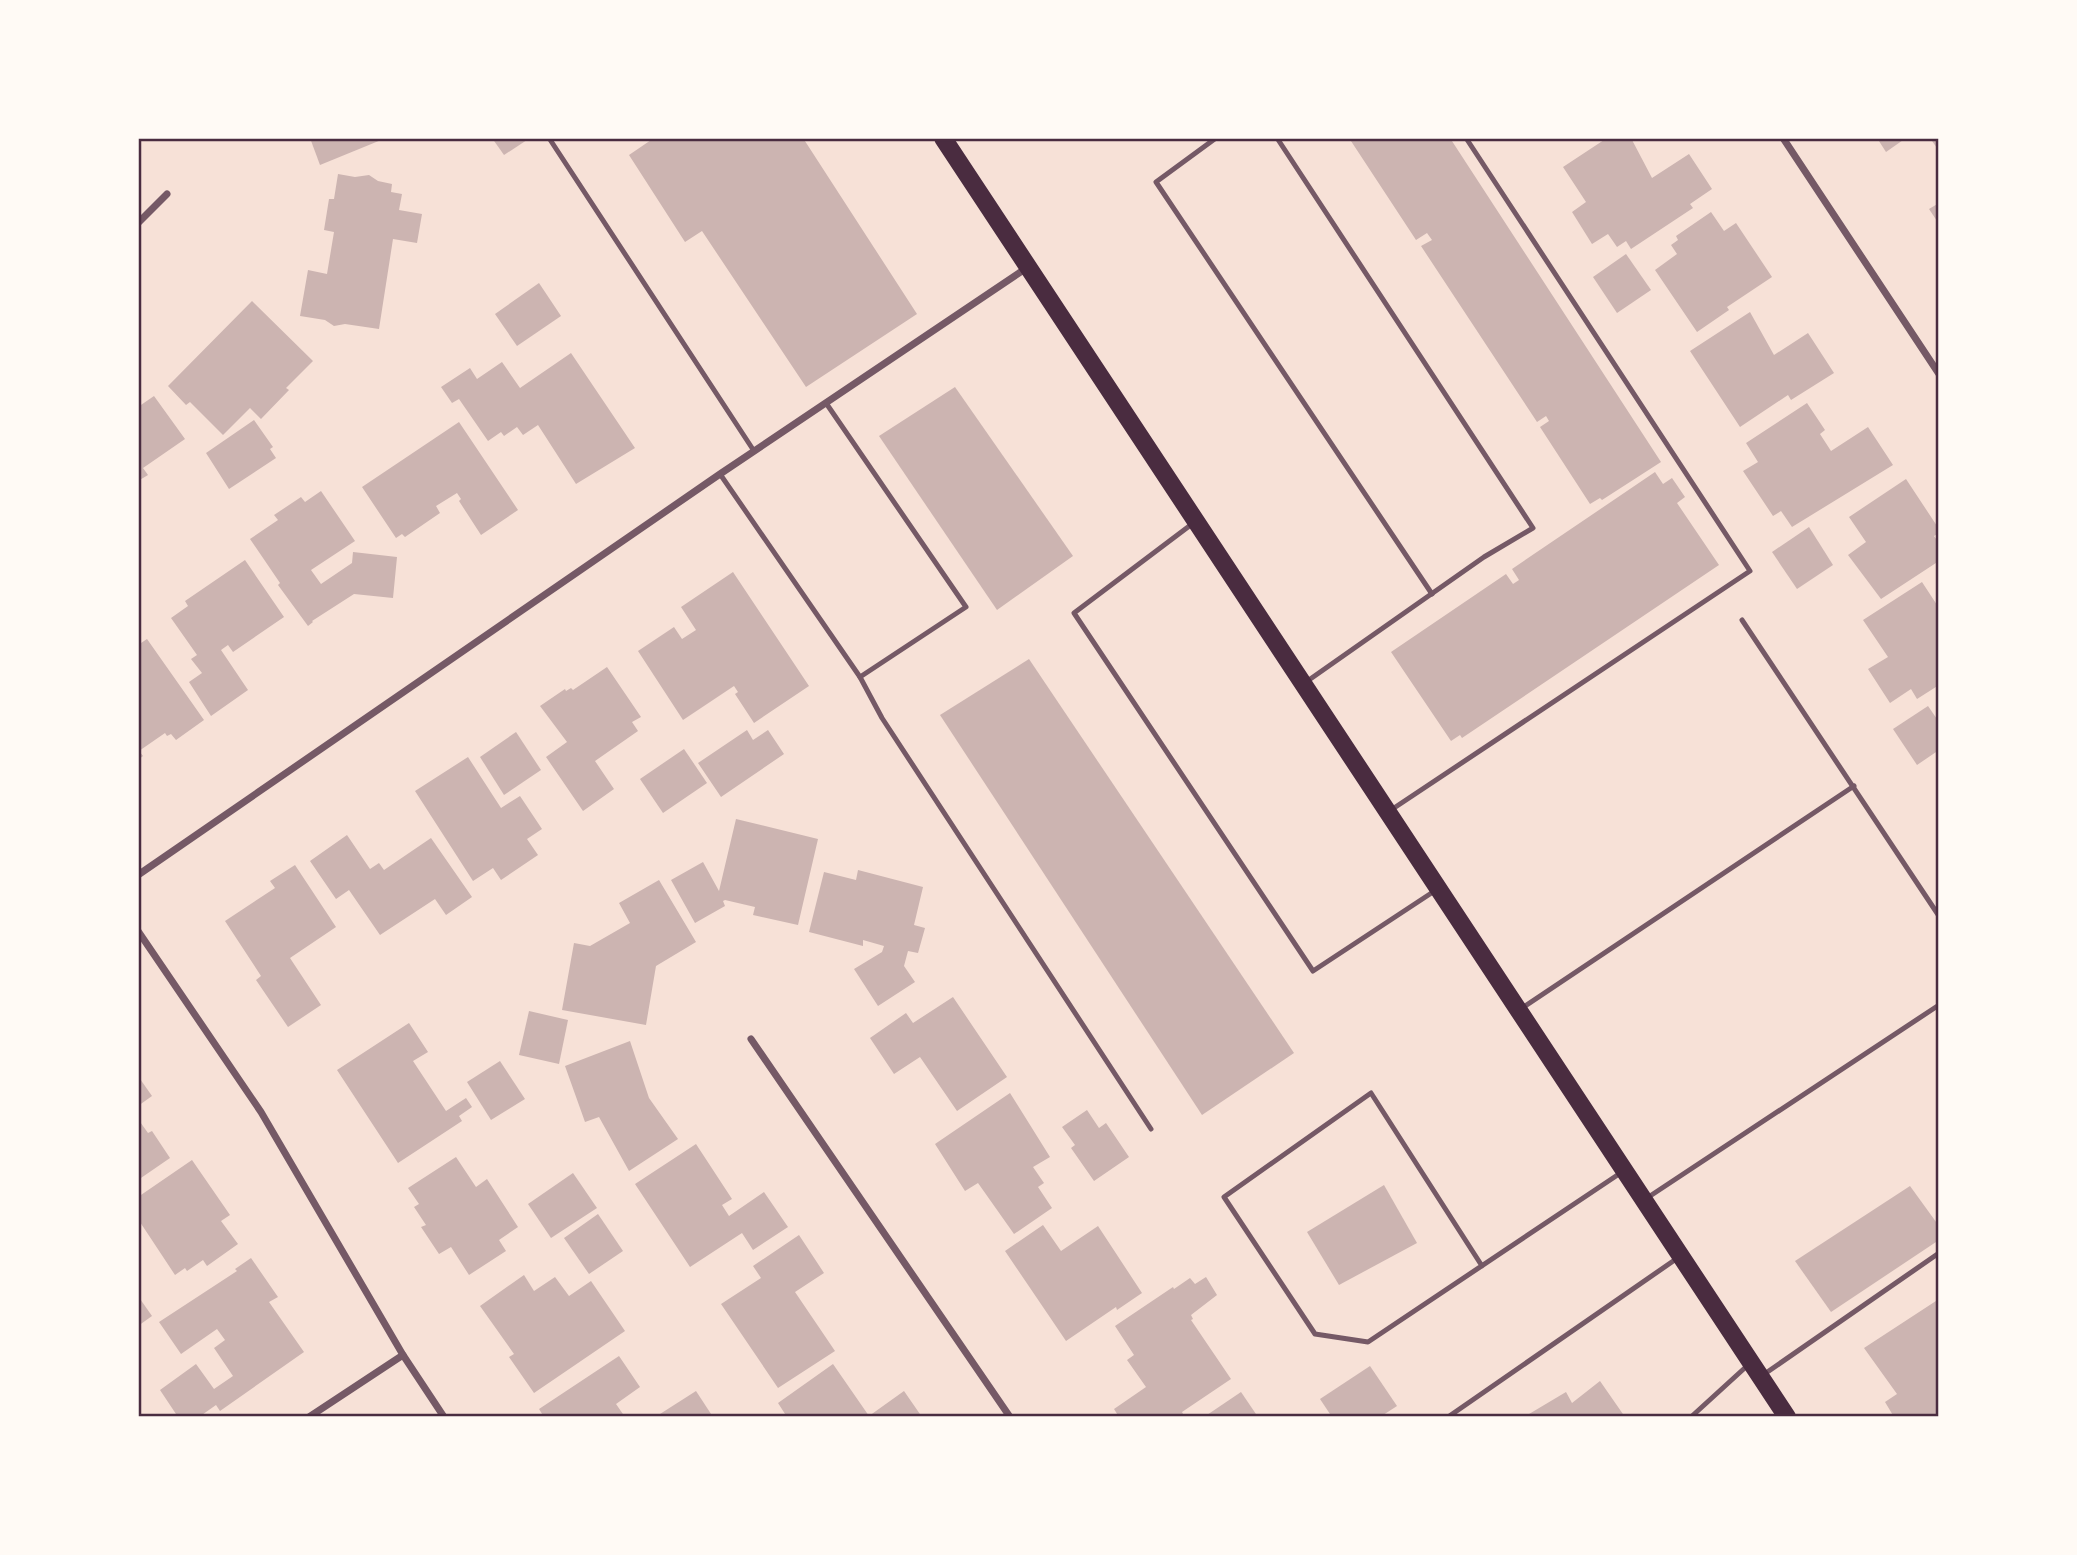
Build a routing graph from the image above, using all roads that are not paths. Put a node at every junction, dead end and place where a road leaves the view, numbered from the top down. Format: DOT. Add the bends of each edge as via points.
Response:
graph roads {
  1 [pos="549,138"];
  2 [pos="943,138"];
  3 [pos="1216,138"];
  4 [pos="1277,138"];
  5 [pos="1466,138"];
  6 [pos="1783,138"];
  7 [pos="167,194"];
  8 [pos="138,223"];
  9 [pos="1028,267"];
  10 [pos="1939,374"];
  11 [pos="826,403"];
  12 [pos="754,451"];
  13 [pos="720,474"];
  14 [pos="1196,521"];
  15 [pos="1432,594"];
  16 [pos="1742,620"];
  17 [pos="860,677"];
  18 [pos="1304,684"];
  19 [pos="1854,786"];
  20 [pos="1388,811"];
  21 [pos="138,875"];
  22 [pos="1439,889"];
  23 [pos="1939,916"];
  24 [pos="138,931"];
  25 [pos="1939,1005"];
  26 [pos="1519,1010"];
  27 [pos="751,1038"];
  28 [pos="1151,1129"];
  29 [pos="1625,1171"];
  30 [pos="1644,1200"];
  31 [pos="1939,1253"];
  32 [pos="1681,1255"];
  33 [pos="1482,1266"];
  34 [pos="402,1355"];
  35 [pos="1756,1369"];
  36 [pos="309,1417"];
  37 [pos="444,1417"];
  38 [pos="1010,1417"];
  39 [pos="1448,1417"];
  40 [pos="1691,1417"];
  41 [pos="1787,1417"];
  1 -- 12 [label="lane"];
  2 -- 9 [label="main road"];
  3 -- 15 [label="lane" via="1156,181"];
  4 -- 15 [label="lane" via="1533,528"];
  5 -- 20 [label="lane" via="1750,571"];
  6 -- 10 [label="street"];
  7 -- 8 [label="street"];
  9 -- 11 [label="street"];
  9 -- 14 [label="main road"];
  11 -- 12 [label="street"];
  11 -- 17 [label="lane" via="966,607"];
  12 -- 13 [label="street"];
  13 -- 17 [label="lane"];
  13 -- 21 [label="street"];
  14 -- 18 [label="main road"];
  14 -- 22 [label="lane" via="1074,613 1313,971"];
  15 -- 18 [label="lane"];
  16 -- 19 [label="lane"];
  17 -- 28 [label="lane" via="882,718"];
  18 -- 20 [label="main road"];
  19 -- 23 [label="lane"];
  19 -- 26 [label="lane"];
  20 -- 22 [label="main road"];
  22 -- 26 [label="main road"];
  24 -- 34 [label="street" via="261,1112"];
  25 -- 30 [label="lane"];
  26 -- 29 [label="main road"];
  27 -- 38 [label="street"];
  29 -- 30 [label="main road"];
  29 -- 33 [label="lane"];
  30 -- 32 [label="main road"];
  31 -- 35 [label="lane"];
  32 -- 35 [label="main road"];
  32 -- 39 [label="lane"];
  33 -- 33 [label="lane" via="1368,1342 1315,1334 1224,1197 1371,1093"];
  34 -- 36 [label="street"];
  34 -- 37 [label="street"];
  35 -- 40 [label="lane"];
  35 -- 41 [label="main road"];
}
